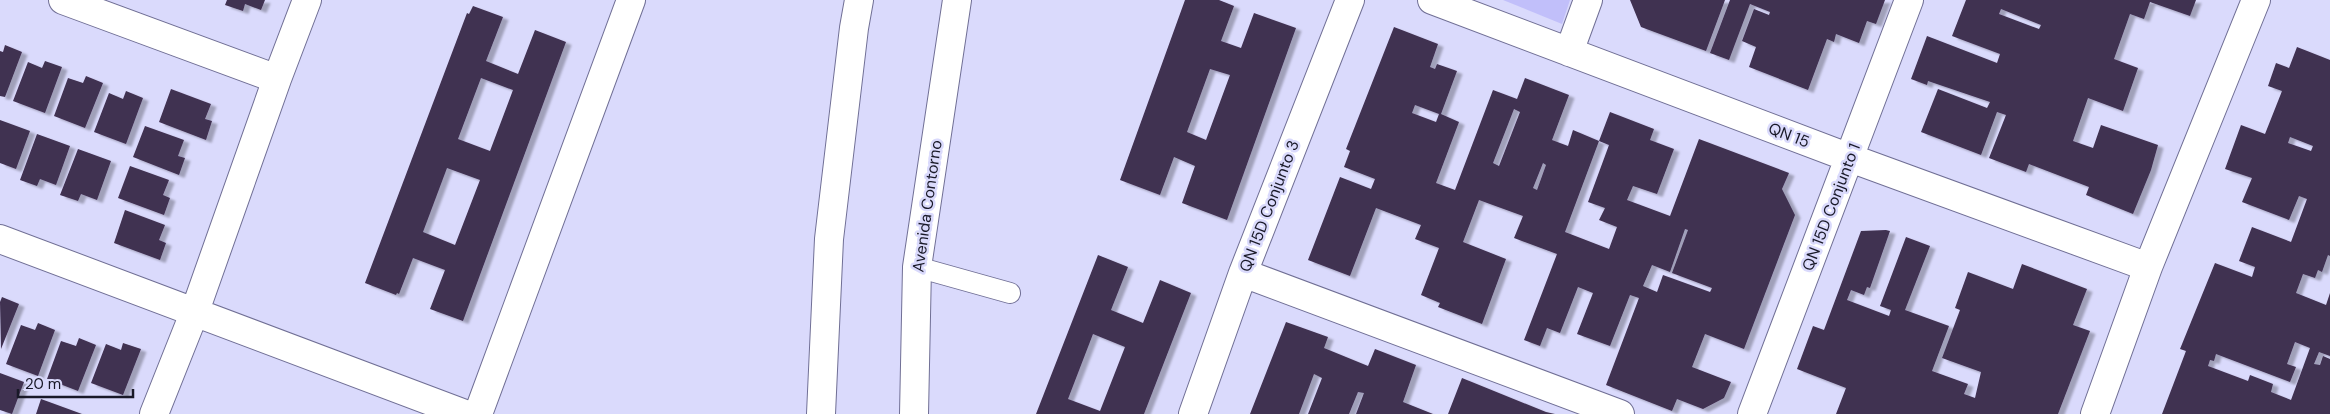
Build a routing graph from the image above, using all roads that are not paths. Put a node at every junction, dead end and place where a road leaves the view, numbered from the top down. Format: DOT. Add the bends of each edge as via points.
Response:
graph roads {
  1 [pos="63,0"];
  2 [pos="307,0"];
  3 [pos="632,0"];
  4 [pos="859,0"];
  5 [pos="957,0"];
  6 [pos="1350,0"];
  7 [pos="1432,0"];
  8 [pos="1588,0"];
  9 [pos="1909,0"];
  10 [pos="2256,0"];
  11 [pos="1569,52"];
  12 [pos="277,79"];
  13 [pos="1850,158"];
  14 [pos="0,239"];
  15 [pos="917,267"];
  16 [pos="2148,267"];
  17 [pos="1242,273"];
  18 [pos="1010,293"];
  19 [pos="196,311"];
  20 [pos="154,414"];
  21 [pos="465,414"];
  22 [pos="478,414"];
  23 [pos="821,414"];
  24 [pos="914,414"];
  25 [pos="1193,414"];
  26 [pos="1620,414"];
  27 [pos="1752,414"];
  28 [pos="2095,414"];
  1 -- 12 [label="street"];
  2 -- 12 [label="street"];
  3 -- 22 [label="street"];
  4 -- 23 [label="street" via="829,239"];
  5 -- 15 [label="street, Avenida Contorno"];
  6 -- 17 [label="street, QN 15D Conjunto 3"];
  7 -- 11 [label="street, QN 15"];
  8 -- 11 [label="street"];
  9 -- 13 [label="street, QN 15D Conjunto 1"];
  10 -- 16 [label="street"];
  11 -- 13 [label="street, QN 15"];
  12 -- 19 [label="street"];
  13 -- 16 [label="street, QN 15"];
  13 -- 27 [label="street, QN 15D Conjunto 1"];
  14 -- 19 [label="street"];
  15 -- 18 [label="lane"];
  15 -- 24 [label="street, Avenida Contorno"];
  16 -- 28 [label="street"];
  17 -- 25 [label="street, QN 15D Conjunto 3"];
  17 -- 26 [label="street"];
  19 -- 20 [label="street"];
  19 -- 21 [label="street"];
}
